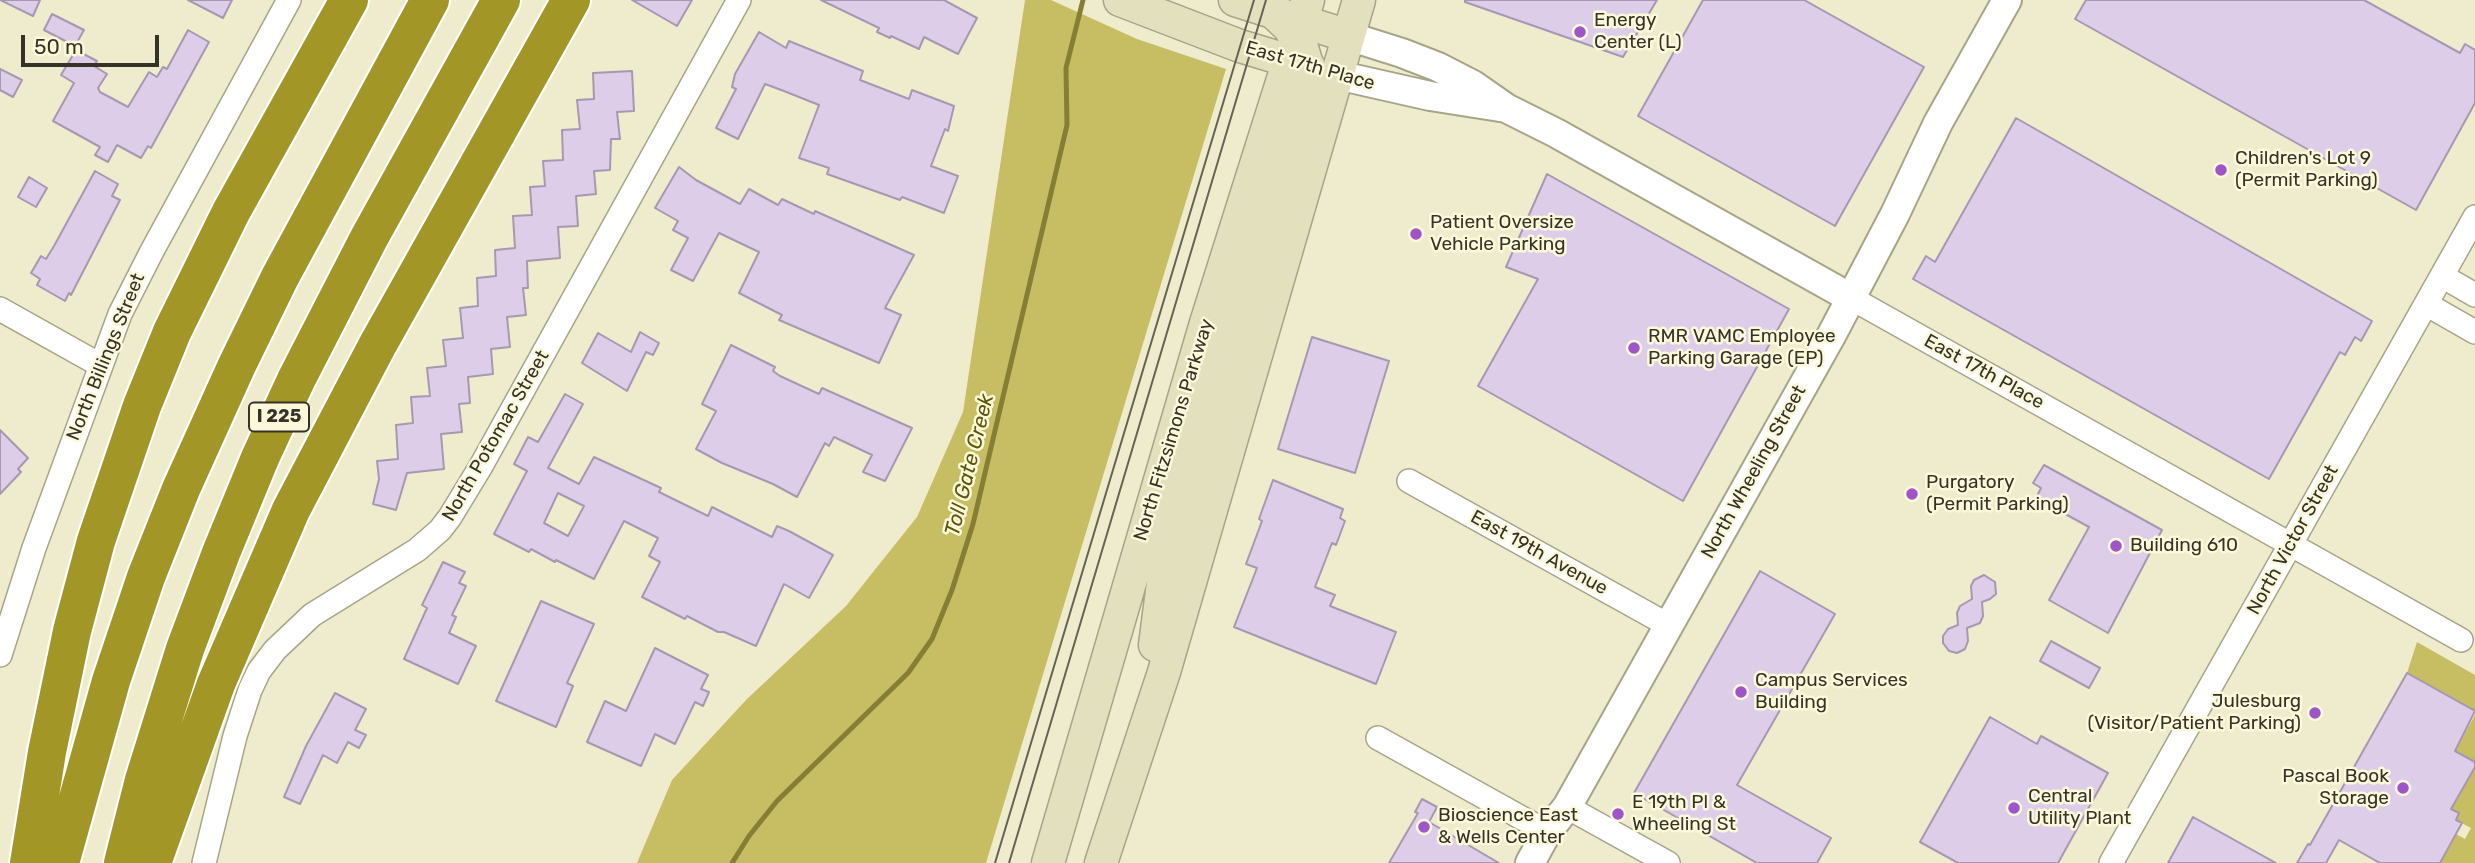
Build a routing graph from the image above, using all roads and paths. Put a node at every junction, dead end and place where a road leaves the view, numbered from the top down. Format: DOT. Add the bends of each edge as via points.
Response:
graph roads {
  1 [pos="289,0"];
  2 [pos="349,0"];
  3 [pos="430,0"];
  4 [pos="501,0"];
  5 [pos="571,0"];
  6 [pos="739,0"];
  7 [pos="1120,0"];
  8 [pos="1235,0"];
  9 [pos="1359,0"];
  10 [pos="2007,0"];
  11 [pos="1296,33"];
  12 [pos="1348,36"];
  13 [pos="1337,75"];
  14 [pos="1506,108"];
  15 [pos="2475,217"];
  16 [pos="2442,276"];
  17 [pos="2475,295"];
  18 [pos="1851,298"];
  19 [pos="2426,304"];
  20 [pos="0,309"];
  21 [pos="2475,332"];
  22 [pos="100,365"];
  23 [pos="1409,481"];
  24 [pos="2291,544"];
  25 [pos="1668,625"];
  26 [pos="2460,640"];
  27 [pos="0,655"];
  28 [pos="1143,736"];
  29 [pos="1378,738"];
  30 [pos="1567,807"];
  31 [pos="1547,832"];
  32 [pos="29,863"];
  33 [pos="60,863"];
  34 [pos="123,863"];
  35 [pos="152,863"];
  36 [pos="204,863"];
  37 [pos="1048,863"];
  38 [pos="1101,863"];
  39 [pos="1530,863"];
  40 [pos="1668,863"];
  41 [pos="2111,863"];
  1 -- 22 [label="street, North Billings Street" via="152,251"];
  2 -- 32 [label="highway" via="226,222 137,419 72,631"];
  3 -- 33 [label="highway, I 225" via="274,288 181,489 111,681"];
  4 -- 34 [label="highway, I 225" via="337,300 255,470 173,684"];
  5 -- 35 [label="highway" via="377,346 291,510 216,684"];
  6 -- 36 [label="street, North Potomac Street" via="450,517 417,550 312,615 259,671 234,736"];
  7 -- 11 [label="main road, East 17th Place" via="1200,32"];
  8 -- 11 [label="main road, East 17th Place"];
  9 -- 12 [label="main road"];
  10 -- 18 [label="street, North Wheeling Street" via="1944,112"];
  11 -- 12 [label="main road, East 17th Place"];
  11 -- 13 [label="main road, East 17th Place"];
  11 -- 28 [label="main road" via="1304,88 1171,543"];
  11 -- 37 [label="main road, North Fitzsimons Parkway"];
  12 -- 13 [label="main road"];
  12 -- 14 [label="street, East 17th Place" via="1438,67"];
  13 -- 14 [label="street, East 17th Place"];
  13 -- 28 [label="main road"];
  14 -- 18 [label="street, East 17th Place"];
  15 -- 16 [label="street, North Victor Street"];
  16 -- 17 [label="street"];
  16 -- 19 [label="street, North Victor Street"];
  18 -- 24 [label="street, East 17th Place"];
  18 -- 25 [label="street, North Wheeling Street"];
  19 -- 21 [label="street"];
  19 -- 24 [label="street, North Victor Street"];
  20 -- 22 [label="street"];
  22 -- 27 [label="street, North Billings Street"];
  23 -- 25 [label="street, East 19th Avenue"];
  24 -- 26 [label="street, East 17th Place"];
  24 -- 41 [label="street, North Victor Street"];
  25 -- 30 [label="street, North Wheeling Street"];
  28 -- 38 [label="main road"];
  29 -- 31 [label="street"];
  30 -- 31 [label="street, North Wheeling Street"];
  30 -- 40 [label="street"];
  31 -- 39 [label="street, North Wheeling Street"];
}
